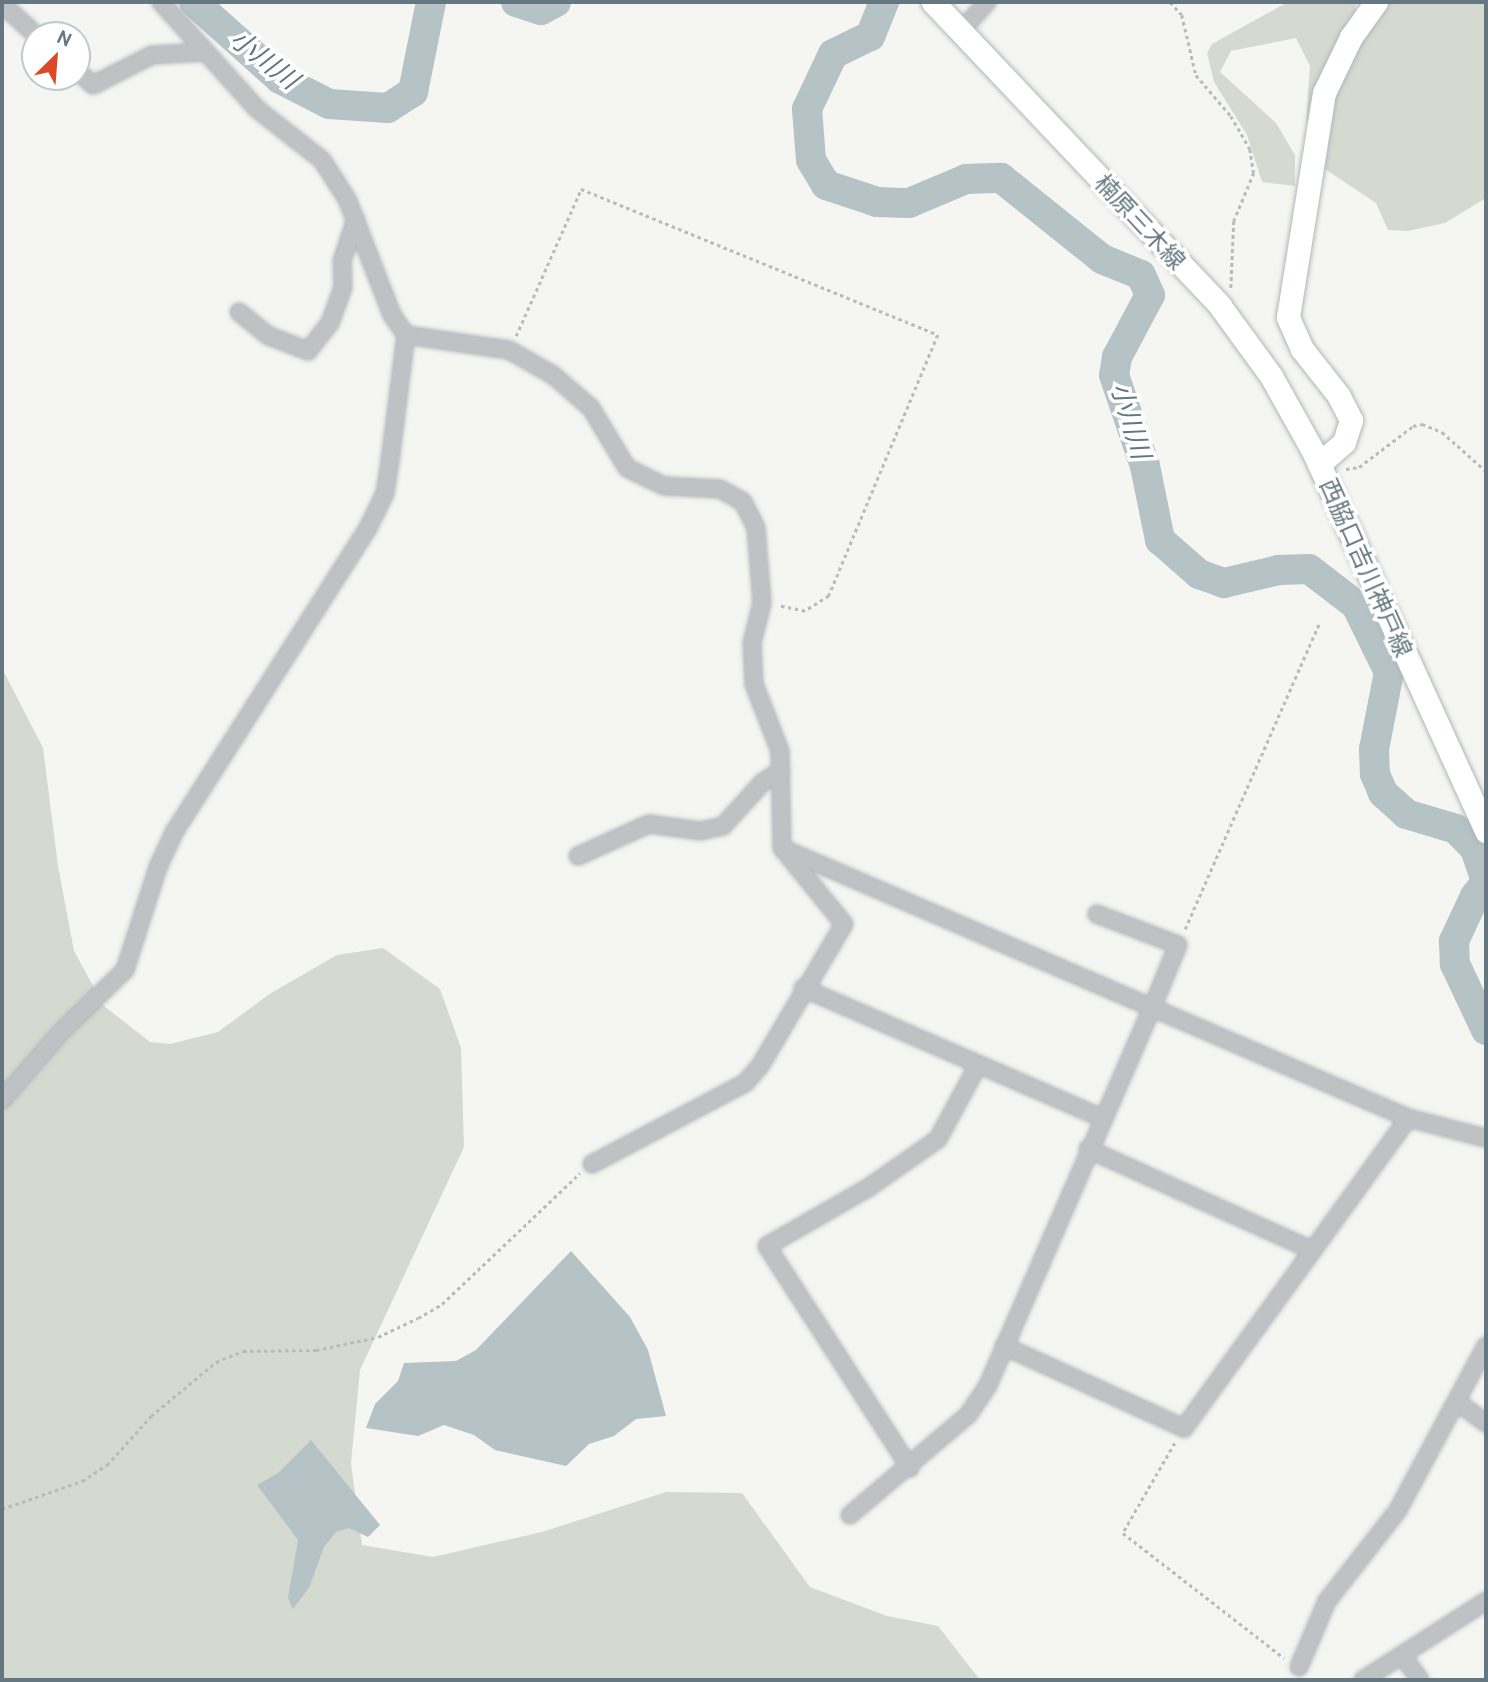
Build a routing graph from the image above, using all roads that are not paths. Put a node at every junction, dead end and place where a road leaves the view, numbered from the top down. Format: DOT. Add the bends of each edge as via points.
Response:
graph roads {
  1 [pos="160,2"];
  2 [pos="933,2"];
  3 [pos="987,2"];
  4 [pos="1376,2"];
  5 [pos="2,4"];
  6 [pos="21,21"];
  7 [pos="961,31"];
  8 [pos="205,52"];
  9 [pos="91,83"];
  10 [pos="356,219"];
  11 [pos="239,312"];
  12 [pos="406,335"];
  13 [pos="1319,464"];
  14 [pos="780,770"];
  15 [pos="1486,831"];
  16 [pos="782,848"];
  17 [pos="578,856"];
  18 [pos="1097,914"];
  19 [pos="803,988"];
  20 [pos="1152,1008"];
  21 [pos="977,1067"];
  22 [pos="2,1100"];
  23 [pos="1101,1118"];
  24 [pos="1408,1118"];
  25 [pos="1486,1138"];
  26 [pos="1088,1149"];
  27 [pos="592,1164"];
  28 [pos="1312,1250"];
  29 [pos="1004,1346"];
  30 [pos="1486,1346"];
  31 [pos="1457,1402"];
  32 [pos="1486,1423"];
  33 [pos="910,1468"];
  34 [pos="850,1515"];
  35 [pos="1486,1601"];
  36 [pos="1402,1655"];
  37 [pos="1299,1667"];
  38 [pos="1363,1680"];
  39 [pos="1420,1680"];
  1 -- 8 [label="street"];
  2 -- 7 [label="main road, 楠原三木線"];
  3 -- 7 [label="street"];
  4 -- 13 [label="main road, 西脇口吉川神戸線" via="1351,37 1324,93 1288,317 1302,349 1339,396 1351,420 1344,442"];
  5 -- 6 [label="street"];
  7 -- 13 [label="main road, 楠原三木線" via="1220,306 1271,376"];
  8 -- 9 [label="street" via="152,55"];
  8 -- 10 [label="street" via="257,108 322,160"];
  10 -- 11 [label="street" via="342,261 343,288 330,323 308,351 269,336"];
  10 -- 12 [label="street" via="392,315"];
  12 -- 14 [label="street" via="509,350 553,375 591,408 627,468 664,486 720,489 743,502 757,528 762,603 751,643 754,684 780,751"];
  12 -- 22 [label="street" via="385,493 368,528 175,831 158,867 125,970 62,1031"];
  13 -- 15 [label="main road, 西脇口吉川神戸線"];
  14 -- 16 [label="street"];
  14 -- 17 [label="street" via="762,783 723,827 700,831 649,824"];
  16 -- 19 [label="street" via="844,924"];
  16 -- 20 [label="street"];
  18 -- 20 [label="street" via="1178,945"];
  19 -- 21 [label="street"];
  19 -- 27 [label="street" via="760,1066 745,1083"];
  20 -- 23 [label="street"];
  20 -- 24 [label="street"];
  21 -- 23 [label="street"];
  21 -- 33 [label="street" via="938,1139 868,1188 767,1246"];
  23 -- 26 [label="street"];
  24 -- 25 [label="street"];
  24 -- 28 [label="street"];
  26 -- 28 [label="street"];
  26 -- 29 [label="street"];
  28 -- 29 [label="street" via="1184,1428"];
  29 -- 33 [label="street" via="968,1415"];
  30 -- 31 [label="street"];
  31 -- 32 [label="street"];
  31 -- 37 [label="street" via="1398,1510 1327,1601"];
  33 -- 34 [label="street"];
  35 -- 36 [label="street"];
  36 -- 38 [label="street"];
  36 -- 39 [label="street"];
}
